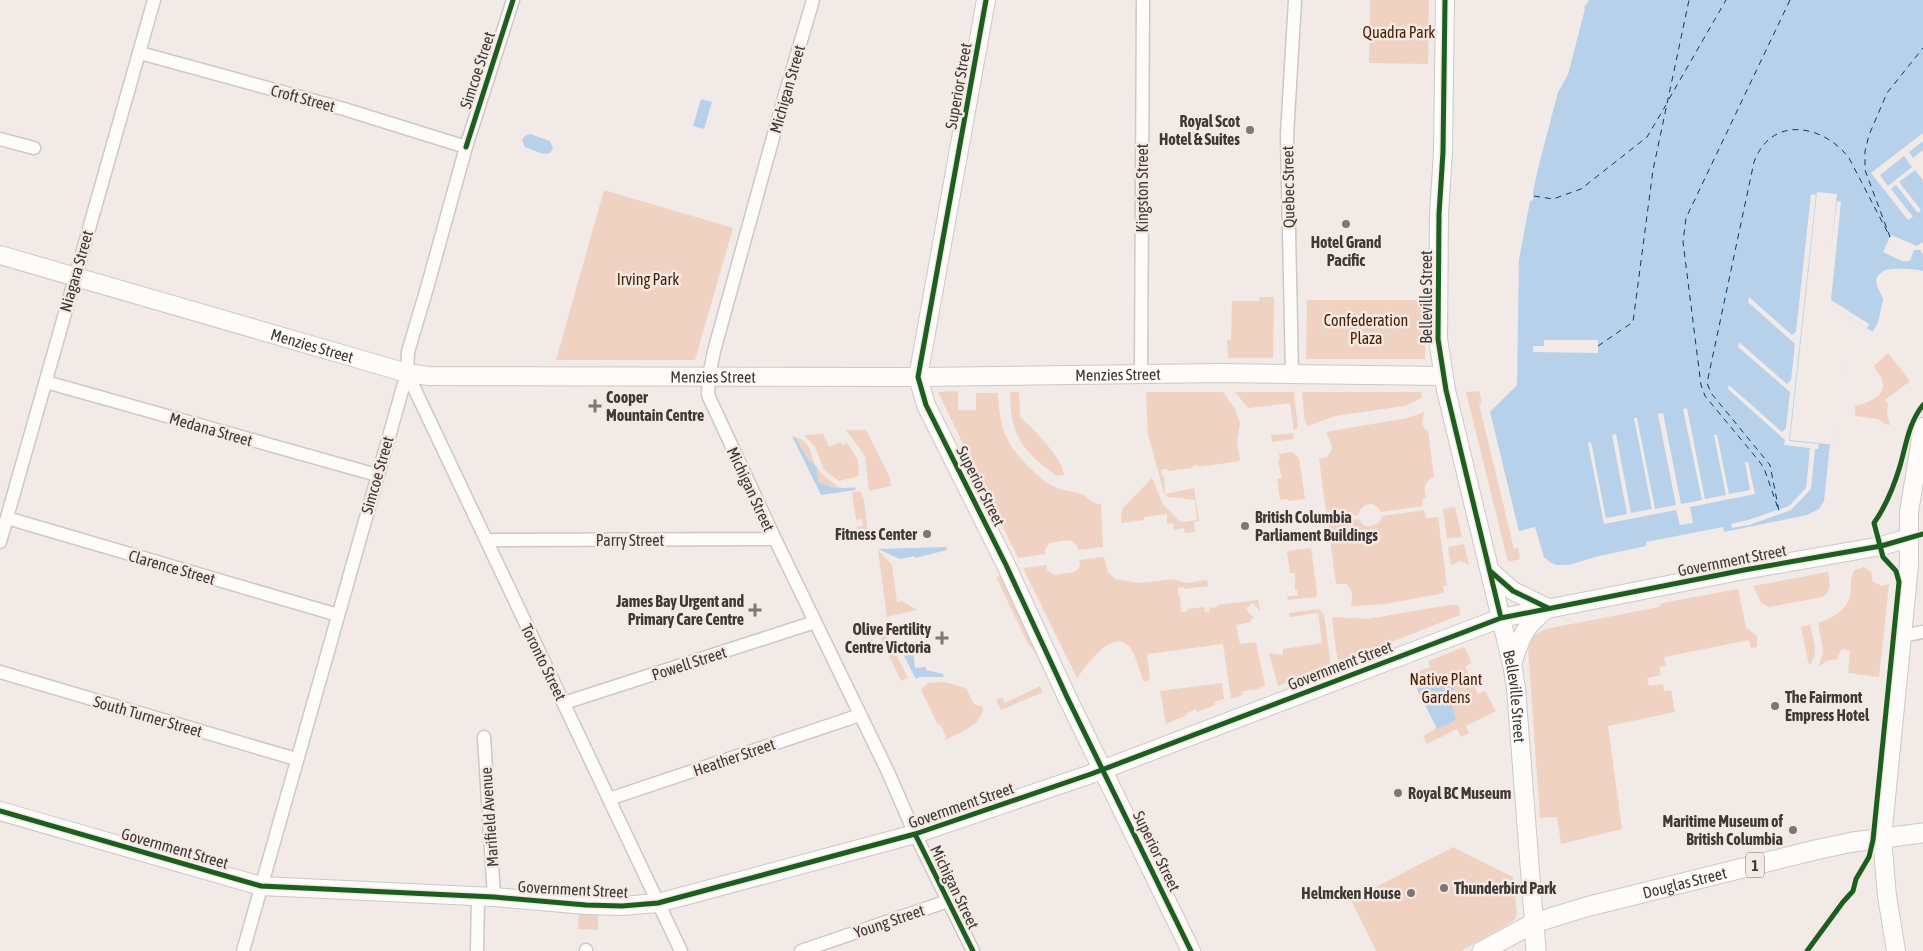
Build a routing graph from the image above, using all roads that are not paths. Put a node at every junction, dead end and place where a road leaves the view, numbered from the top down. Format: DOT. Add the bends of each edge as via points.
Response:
graph roads {
  1 [pos="154,0"];
  2 [pos="513,0"];
  3 [pos="813,0"];
  4 [pos="986,0"];
  5 [pos="1143,0"];
  6 [pos="1295,0"];
  7 [pos="1445,0"];
  8 [pos="140,53"];
  9 [pos="0,139"];
  10 [pos="466,147"];
  11 [pos="34,148"];
  12 [pos="0,255"];
  13 [pos="75,276"];
  14 [pos="407,373"];
  15 [pos="1292,374"];
  16 [pos="709,376"];
  17 [pos="1141,376"];
  18 [pos="1443,376"];
  19 [pos="918,377"];
  20 [pos="46,382"];
  21 [pos="1923,427"];
  22 [pos="377,476"];
  23 [pos="7,518"];
  24 [pos="1909,538"];
  25 [pos="775,539"];
  26 [pos="486,540"];
  27 [pos="0,542"];
  28 [pos="1490,571"];
  29 [pos="1548,608"];
  30 [pos="338,615"];
  31 [pos="1501,618"];
  32 [pos="815,622"];
  33 [pos="1923,632"];
  34 [pos="1902,636"];
  35 [pos="1512,664"];
  36 [pos="0,672"];
  37 [pos="564,703"];
  38 [pos="860,715"];
  39 [pos="484,737"];
  40 [pos="296,759"];
  41 [pos="1103,769"];
  42 [pos="609,799"];
  43 [pos="0,811"];
  44 [pos="1923,833"];
  45 [pos="915,834"];
  46 [pos="1882,838"];
  47 [pos="261,886"];
  48 [pos="486,897"];
  49 [pos="948,901"];
  50 [pos="658,903"];
  51 [pos="1534,923"];
  52 [pos="243,951"];
  53 [pos="477,951"];
  54 [pos="681,951"];
  55 [pos="801,951"];
  56 [pos="973,951"];
  57 [pos="1191,951"];
  58 [pos="1482,951"];
  59 [pos="1536,951"];
  60 [pos="1896,951"];
  1 -- 8 [label="street, Niagara Street"];
  2 -- 10 [label="street, Simcoe Street"];
  3 -- 16 [label="street, Michigan Street"];
  4 -- 19 [label="street, Superior Street"];
  5 -- 17 [label="street, Kingston Street"];
  6 -- 15 [label="street, Quebec Street" via="1287,135"];
  7 -- 18 [label="street, Belleville Street" via="1437,320"];
  8 -- 10 [label="street, Croft Street" via="344,109"];
  8 -- 13 [label="street, Niagara Street"];
  9 -- 11 [label="street"];
  10 -- 14 [label="street, Simcoe Street" via="412,335"];
  12 -- 13 [label="street, Menzies Street"];
  13 -- 14 [label="street, Menzies Street"];
  13 -- 20 [label="street, Niagara Street"];
  14 -- 16 [label="street, Menzies Street" via="430,376"];
  14 -- 22 [label="street, Simcoe Street"];
  14 -- 26 [label="street, Toronto Street"];
  15 -- 17 [label="street, Menzies Street"];
  15 -- 18 [label="street, Menzies Street"];
  16 -- 19 [label="street, Menzies Street"];
  16 -- 25 [label="street, Michigan Street" via="708,395"];
  17 -- 19 [label="street, Menzies Street"];
  18 -- 28 [label="street, Belleville Street"];
  19 -- 41 [label="street, Superior Street" via="926,405"];
  20 -- 22 [label="street, Medana Street"];
  20 -- 23 [label="street, Niagara Street"];
  21 -- 24 [label="street" via="1908,512"];
  22 -- 30 [label="street, Simcoe Street"];
  23 -- 27 [label="street, Niagara Street"];
  23 -- 30 [label="street, Clarence Street"];
  24 -- 29 [label="street, Government Street" via="1881,546"];
  24 -- 34 [label="street"];
  25 -- 26 [label="street, Parry Street"];
  25 -- 32 [label="street, Michigan Street"];
  26 -- 37 [label="street, Toronto Street"];
  28 -- 29 [label="street" via="1513,591"];
  28 -- 31 [label="street, Belleville Street"];
  29 -- 31 [label="street, Government Street"];
  29 -- 35 [label="street" via="1525,629"];
  30 -- 40 [label="street, Simcoe Street"];
  31 -- 35 [label="street, Belleville Street"];
  31 -- 41 [label="street, Government Street"];
  32 -- 37 [label="street, Powell Street"];
  32 -- 38 [label="street, Michigan Street"];
  33 -- 34 [label="street"];
  34 -- 46 [label="street"];
  35 -- 51 [label="street, Belleville Street"];
  36 -- 40 [label="street, South Turner Street"];
  37 -- 42 [label="street, Toronto Street"];
  38 -- 42 [label="street, Heather Street"];
  38 -- 45 [label="street, Michigan Street"];
  39 -- 48 [label="street, Marifield Avenue"];
  40 -- 47 [label="street, Simcoe Street"];
  41 -- 45 [label="street, Government Street"];
  41 -- 57 [label="street, Superior Street"];
  42 -- 50 [label="street, Toronto Street"];
  43 -- 47 [label="street, Government Street"];
  44 -- 46 [label="main road, Douglas Street / 1"];
  45 -- 49 [label="street, Michigan Street"];
  45 -- 50 [label="street, Government Street"];
  46 -- 51 [label="main road, Douglas Street / 1" via="1815,850 1586,906"];
  46 -- 60 [label="street"];
  47 -- 48 [label="street, Government Street"];
  47 -- 52 [label="street, Simcoe Street"];
  48 -- 50 [label="street, Government Street" via="586,905"];
  48 -- 53 [label="street, Marifield Avenue"];
  49 -- 55 [label="street, Young Street"];
  49 -- 56 [label="street, Michigan Street"];
  50 -- 54 [label="street, Toronto Street"];
  51 -- 58 [label="main road, Douglas Street / 1"];
  51 -- 59 [label="main road, Belleville Street"];
}
